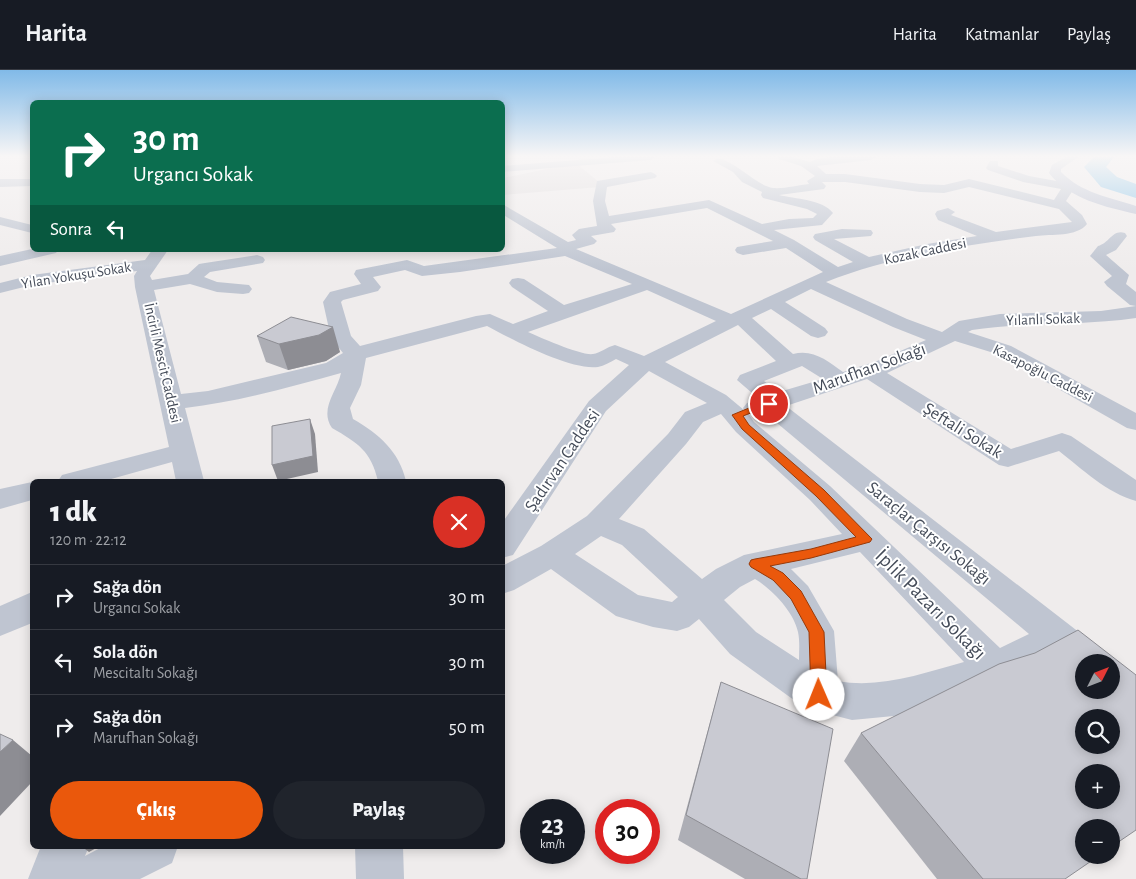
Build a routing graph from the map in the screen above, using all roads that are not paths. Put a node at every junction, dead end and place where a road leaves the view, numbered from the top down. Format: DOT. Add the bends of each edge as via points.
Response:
graph roads {
  1 [pos="600,195"];
  2 [pos="767,195"];
  3 [pos="1009,195"];
  4 [pos="1064,195"];
  5 [pos="1092,195"];
  6 [pos="1064,206"];
  7 [pos="1014,210"];
  8 [pos="1136,210"];
  9 [pos="505,212"];
  10 [pos="948,212"];
  11 [pos="30,216"];
  12 [pos="603,221"];
  13 [pos="5,222"];
  14 [pos="30,228"];
  15 [pos="759,229"];
  16 [pos="1072,229"];
  17 [pos="866,233"];
  18 [pos="1114,235"];
  19 [pos="996,238"];
  20 [pos="788,243"];
  21 [pos="566,249"];
  22 [pos="743,250"];
  23 [pos="41,252"];
  24 [pos="396,252"];
  25 [pos="159,254"];
  26 [pos="258,260"];
  27 [pos="0,261"];
  28 [pos="866,263"];
  29 [pos="407,265"];
  30 [pos="1113,269"];
  31 [pos="835,272"];
  32 [pos="1136,272"];
  33 [pos="193,278"];
  34 [pos="811,282"];
  35 [pos="518,283"];
  36 [pos="648,284"];
  37 [pos="144,287"];
  38 [pos="0,288"];
  39 [pos="243,289"];
  40 [pos="772,301"];
  41 [pos="1136,301"];
  42 [pos="562,312"];
  43 [pos="1136,312"];
  44 [pos="1102,317"];
  45 [pos="736,319"];
  46 [pos="512,331"];
  47 [pos="1136,331"];
  48 [pos="818,332"];
  49 [pos="948,337"];
  50 [pos="356,354"];
  51 [pos="647,363"];
  52 [pos="790,363"];
  53 [pos="869,371"];
  54 [pos="748,380"];
  55 [pos="840,380"];
  56 [pos="172,402"];
  57 [pos="772,402"];
  58 [pos="724,404"];
  59 [pos="1136,423"];
  60 [pos="184,451"];
  61 [pos="79,479"];
  62 [pos="190,479"];
  63 [pos="391,479"];
  64 [pos="30,492"];
  65 [pos="1136,492"];
  66 [pos="0,499"];
  67 [pos="598,523"];
  68 [pos="866,539"];
  69 [pos="505,543"];
  70 [pos="552,554"];
  71 [pos="755,564"];
  72 [pos="505,579"];
  73 [pos="702,599"];
  74 [pos="30,607"];
  75 [pos="0,621"];
  76 [pos="1058,637"];
  77 [pos="1079,654"];
  78 [pos="996,668"];
  79 [pos="819,695"];
  80 [pos="64,849"];
  81 [pos="150,849"];
  82 [pos="379,849"];
  83 [pos="52,879"];
  84 [pos="90,879"];
  85 [pos="380,879"];
  1 -- 12 [label="street"];
  2 -- 15 [label="street" via="779,200 802,202 826,213 817,222"];
  3 -- 6 [label="street"];
  4 -- 6 [label="street" via="1059,202"];
  5 -- 8 [label="main road"];
  6 -- 7 [label="street" via="1031,206"];
  6 -- 16 [label="street" via="1080,224"];
  9 -- 21 [label="street"];
  10 -- 19 [label="street" via="942,214 943,217"];
  11 -- 13 [label="street"];
  12 -- 15 [label="street" via="709,204"];
  12 -- 21 [label="street" via="609,229 584,232 579,235 589,241"];
  13 -- 14 [label="street"];
  15 -- 20 [label="street"];
  16 -- 18 [label="street, Kozak Caddesi"];
  16 -- 19 [label="street, Kozak Caddesi"];
  17 -- 28 [label="street" via="820,237"];
  18 -- 30 [label="street" via="1111,247 1098,253"];
  19 -- 28 [label="street, Kozak Caddesi"];
  20 -- 22 [label="street"];
  20 -- 31 [label="street"];
  21 -- 29 [label="street" via="422,271"];
  21 -- 36 [label="street"];
  23 -- 27 [label="street"];
  24 -- 29 [label="street"];
  25 -- 37 [label="street, İncirli Mescit Caddesi" via="142,276"];
  25 -- 38 [label="street, Yılan Yokuşu Sokak"];
  26 -- 33 [label="street" via="205,268"];
  28 -- 31 [label="street, Kozak Caddesi"];
  29 -- 50 [label="street" via="362,274 372,288 336,296 332,302 341,338"];
  30 -- 32 [label="street"];
  30 -- 41 [label="street" via="1121,275 1120,280 1113,282"];
  31 -- 34 [label="street, Kozak Caddesi"];
  33 -- 37 [label="street"];
  33 -- 39 [label="street" via="218,288"];
  34 -- 40 [label="street, Kozak Caddesi"];
  34 -- 49 [label="street, Kasapoğlu Caddesi" via="900,324"];
  35 -- 42 [label="street"];
  36 -- 42 [label="street"];
  36 -- 45 [label="street"];
  37 -- 56 [label="street, İncirli Mescit Caddesi"];
  40 -- 45 [label="street, Kozak Caddesi"];
  40 -- 48 [label="street"];
  42 -- 46 [label="street"];
  43 -- 44 [label="street, Yılanlı Sokak"];
  44 -- 47 [label="street"];
  44 -- 49 [label="street, Yılanlı Sokak" via="966,324"];
  45 -- 51 [label="street, Şadırvan Caddesi"];
  45 -- 52 [label="street"];
  46 -- 50 [label="street" via="490,320 476,322"];
  46 -- 51 [label="street" via="560,353 582,359 596,361 615,351"];
  49 -- 53 [label="street, Marufhan Sokağı"];
  49 -- 59 [label="street, Kasapoğlu Caddesi" via="1004,350"];
  50 -- 56 [label="street" via="334,368 294,379 208,398"];
  50 -- 63 [label="street" via="350,385 338,408 341,423 371,440 384,457"];
  51 -- 58 [label="street"];
  51 -- 69 [label="street, Şadırvan Caddesi" via="597,406"];
  52 -- 54 [label="street"];
  52 -- 55 [label="street" via="810,360"];
  53 -- 55 [label="street, Marufhan Sokağı"];
  53 -- 65 [label="street, Şeftali Sokak" via="1008,459 1062,441"];
  54 -- 57 [label="street, Saraçlar Çarşısı Sokağı"];
  54 -- 58 [label="street"];
  55 -- 57 [label="street, Marufhan Sokağı"];
  56 -- 60 [label="street, İncirli Mescit Caddesi"];
  57 -- 58 [label="street, Marufhan Sokağı"];
  57 -- 76 [label="street, Saraçlar Çarşısı Sokağı"];
  58 -- 67 [label="street" via="694,417 678,439"];
  58 -- 68 [label="street, İplik Pazarı Sokağı"];
  60 -- 61 [label="street"];
  60 -- 62 [label="street, İncirli Mescit Caddesi"];
  64 -- 66 [label="street"];
  67 -- 70 [label="street"];
  67 -- 73 [label="street" via="633,537"];
  68 -- 71 [label="street"];
  68 -- 78 [label="street, İplik Pazarı Sokağı"];
  70 -- 72 [label="street"];
  70 -- 73 [label="street" via="628,606 677,617"];
  71 -- 73 [label="street" via="728,578"];
  71 -- 79 [label="street" via="778,577 796,595 816,632"];
  73 -- 79 [label="street" via="742,643"];
  74 -- 75 [label="street"];
  76 -- 77 [label="street, Saraçlar Çarşısı Sokağı"];
  76 -- 78 [label="street"];
  78 -- 79 [label="street" via="904,698 852,702"];
  80 -- 83 [label="street"];
  81 -- 84 [label="street"];
  82 -- 85 [label="street"];
}
